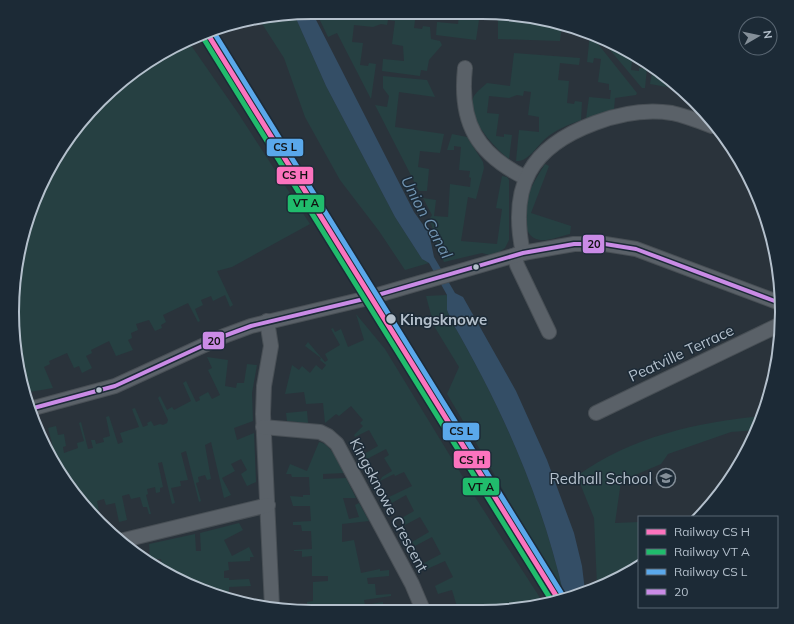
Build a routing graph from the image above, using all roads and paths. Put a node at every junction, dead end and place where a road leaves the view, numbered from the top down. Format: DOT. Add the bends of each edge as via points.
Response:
graph roads {
  1 [pos="465,68"];
  2 [pos="706,124"];
  3 [pos="526,178"];
  4 [pos="519,254"];
  5 [pos="774,300"];
  6 [pos="267,321"];
  7 [pos="774,327"];
  8 [pos="544,328"];
  9 [pos="35,407"];
  10 [pos="596,413"];
  11 [pos="263,427"];
  12 [pos="268,505"];
  13 [pos="129,540"];
  14 [pos="272,602"];
  15 [pos="421,605"];
  1 -- 3 [label="street" via="466,117 479,143 496,161"];
  2 -- 3 [label="street" via="661,112 636,113 604,120 555,142 539,158"];
  3 -- 4 [label="street" via="520,197 518,218"];
  4 -- 5 [label="street" via="574,244 605,244 636,249"];
  4 -- 6 [label="street" via="364,299"];
  4 -- 8 [label="street" via="518,265"];
  6 -- 9 [label="street" via="224,336 115,386"];
  6 -- 11 [label="street" via="271,346 264,386"];
  7 -- 10 [label="street, Peatville Terrace"];
  11 -- 12 [label="street"];
  11 -- 15 [label="street, Kingsknowe Crescent" via="320,432 337,444"];
  12 -- 13 [label="street"];
  12 -- 14 [label="street"];
}
